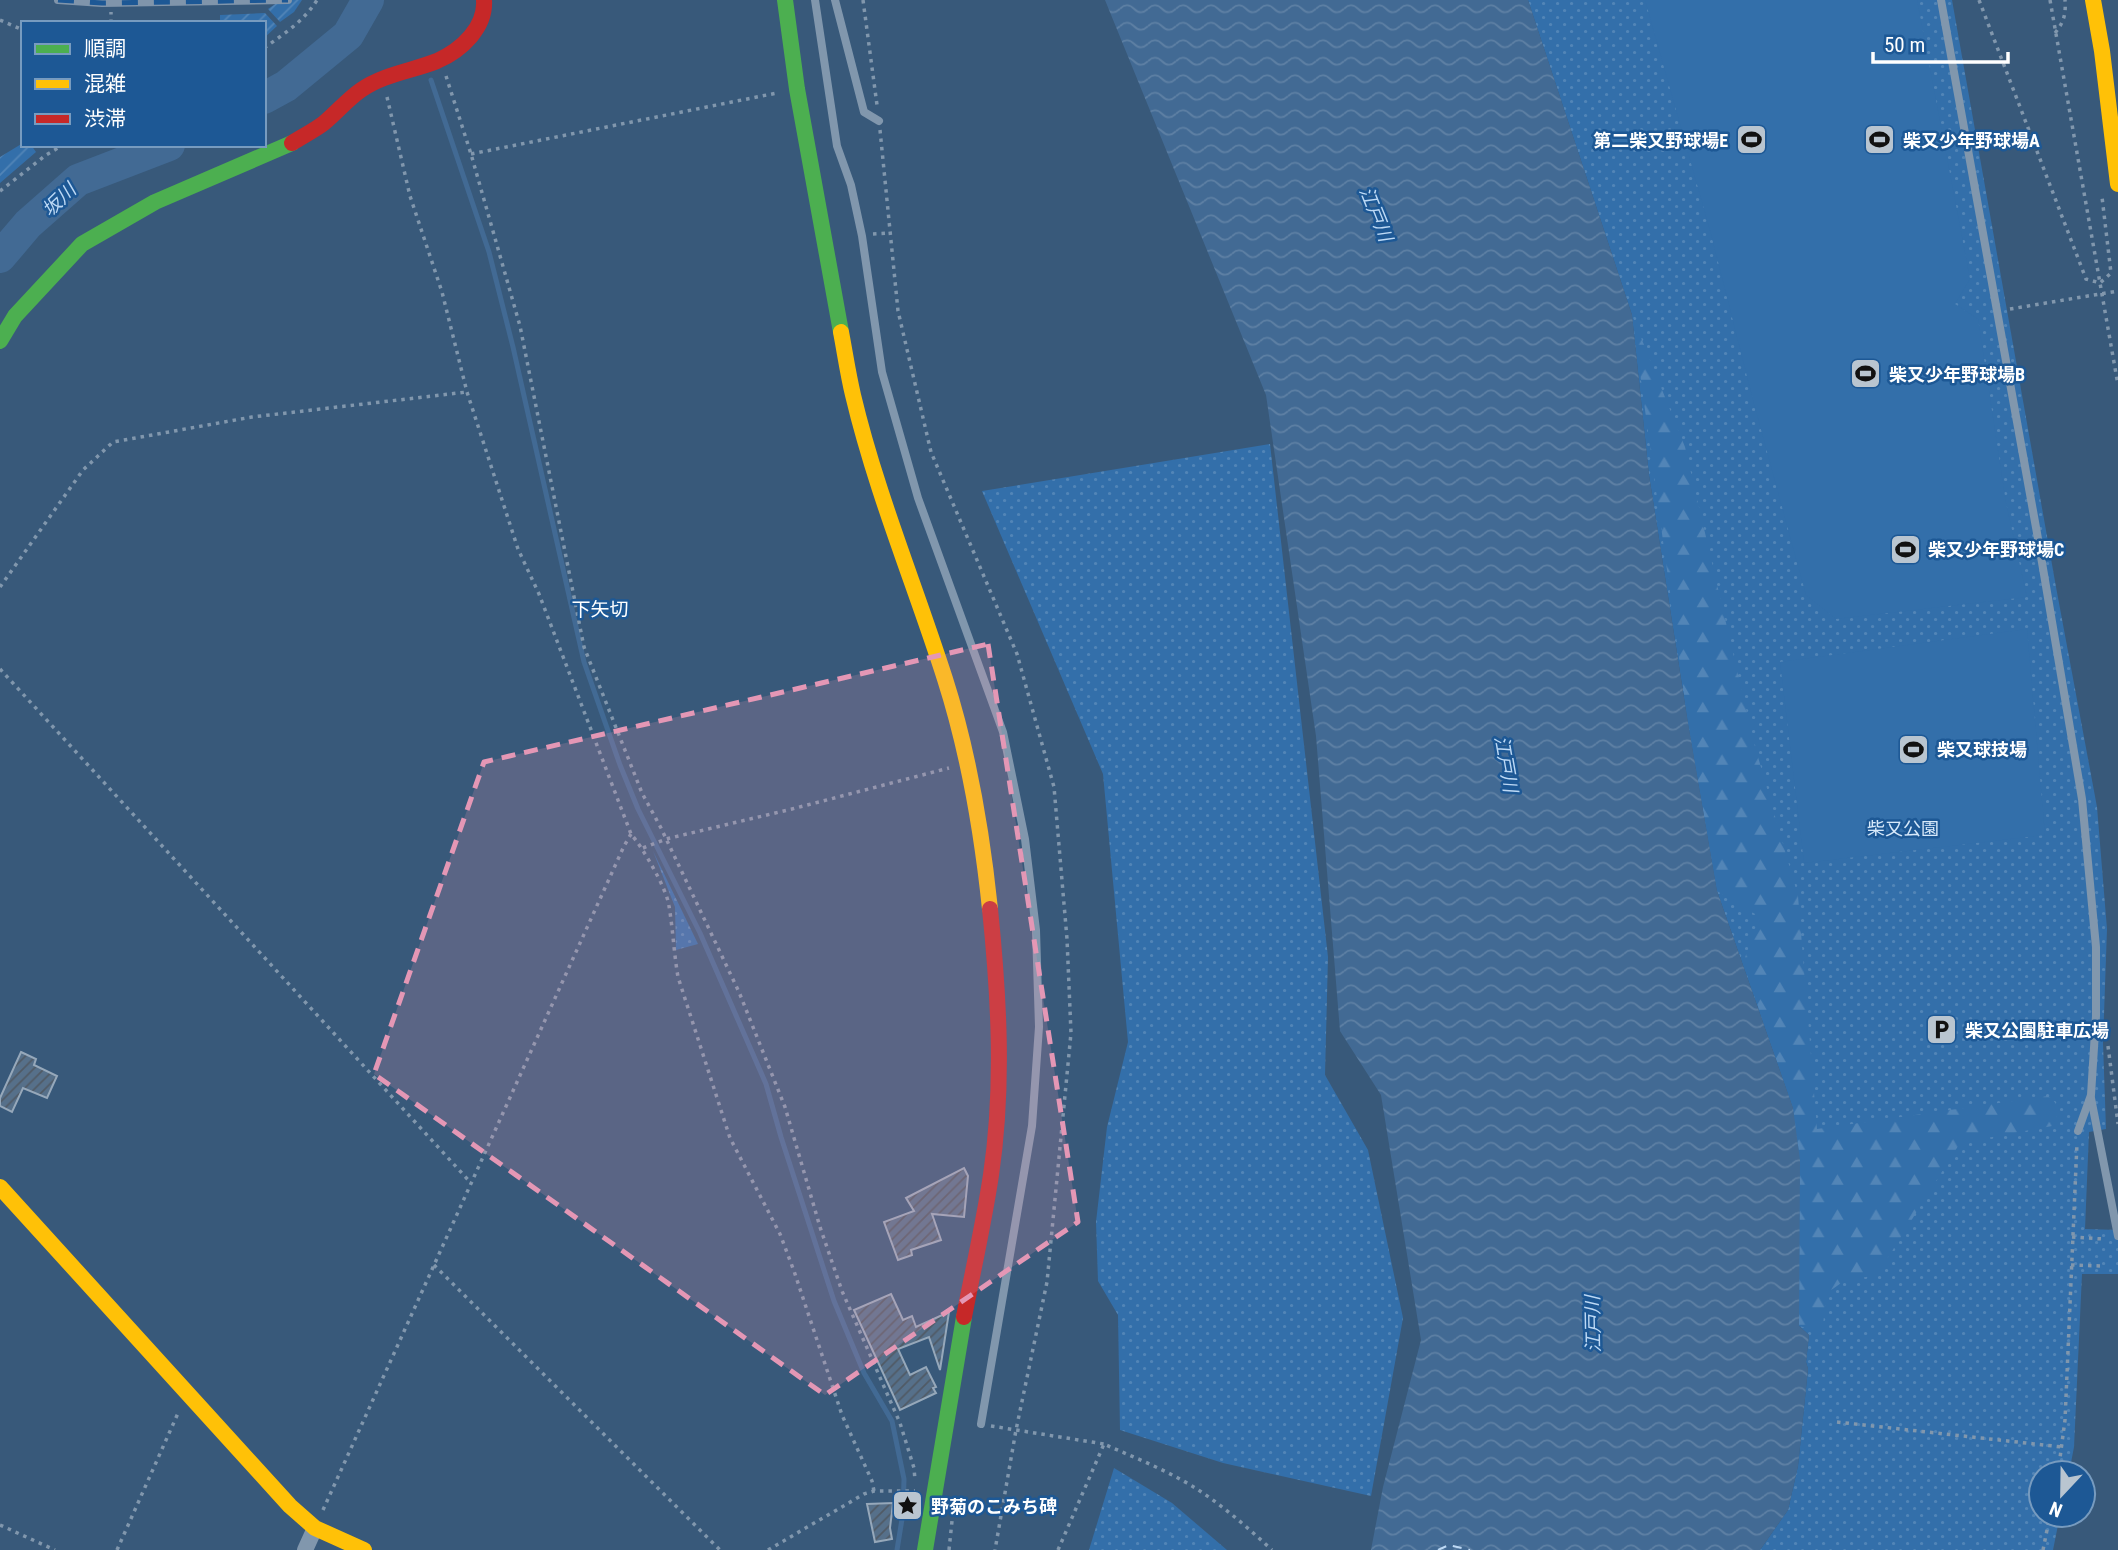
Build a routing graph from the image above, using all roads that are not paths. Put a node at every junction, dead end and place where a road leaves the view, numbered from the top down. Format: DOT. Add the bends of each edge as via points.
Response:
graph roads {
  1 [pos="484,0"];
  2 [pos="785,0"];
  3 [pos="815,0"];
  4 [pos="835,0"];
  5 [pos="1941,0"];
  6 [pos="2093,0"];
  7 [pos="2102,51"];
  8 [pos="2118,74"];
  9 [pos="879,121"];
  10 [pos="2118,184"];
  11 [pos="0,341"];
  12 [pos="2091,1095"];
  13 [pos="2078,1131"];
  14 [pos="0,1187"];
  15 [pos="2118,1236"];
  16 [pos="981,1424"];
  17 [pos="315,1528"];
  18 [pos="305,1550"];
  19 [pos="364,1550"];
  20 [pos="925,1550"];
  1 -- 11 [label="street" via="479,27 439,60 383,78 360,90 323,124 293,142 155,202 82,244 15,316"];
  2 -- 20 [label="street" via="822,240 853,396 878,484 946,681 968,763 990,906 1000,1048 991,1175"];
  3 -- 16 [label="lane" via="837,145 862,236 882,372 918,498 1003,732 1025,839 1037,930 1032,1126"];
  4 -- 9 [label="lane" via="864,112"];
  5 -- 12 [label="lane" via="2082,799 2096,947"];
  6 -- 7 [label="street"];
  7 -- 8 [label="street"];
  7 -- 10 [label="street"];
  12 -- 13 [label="lane"];
  12 -- 15 [label="lane"];
  14 -- 17 [label="street"];
  17 -- 18 [label="street"];
  17 -- 19 [label="street"];
}
